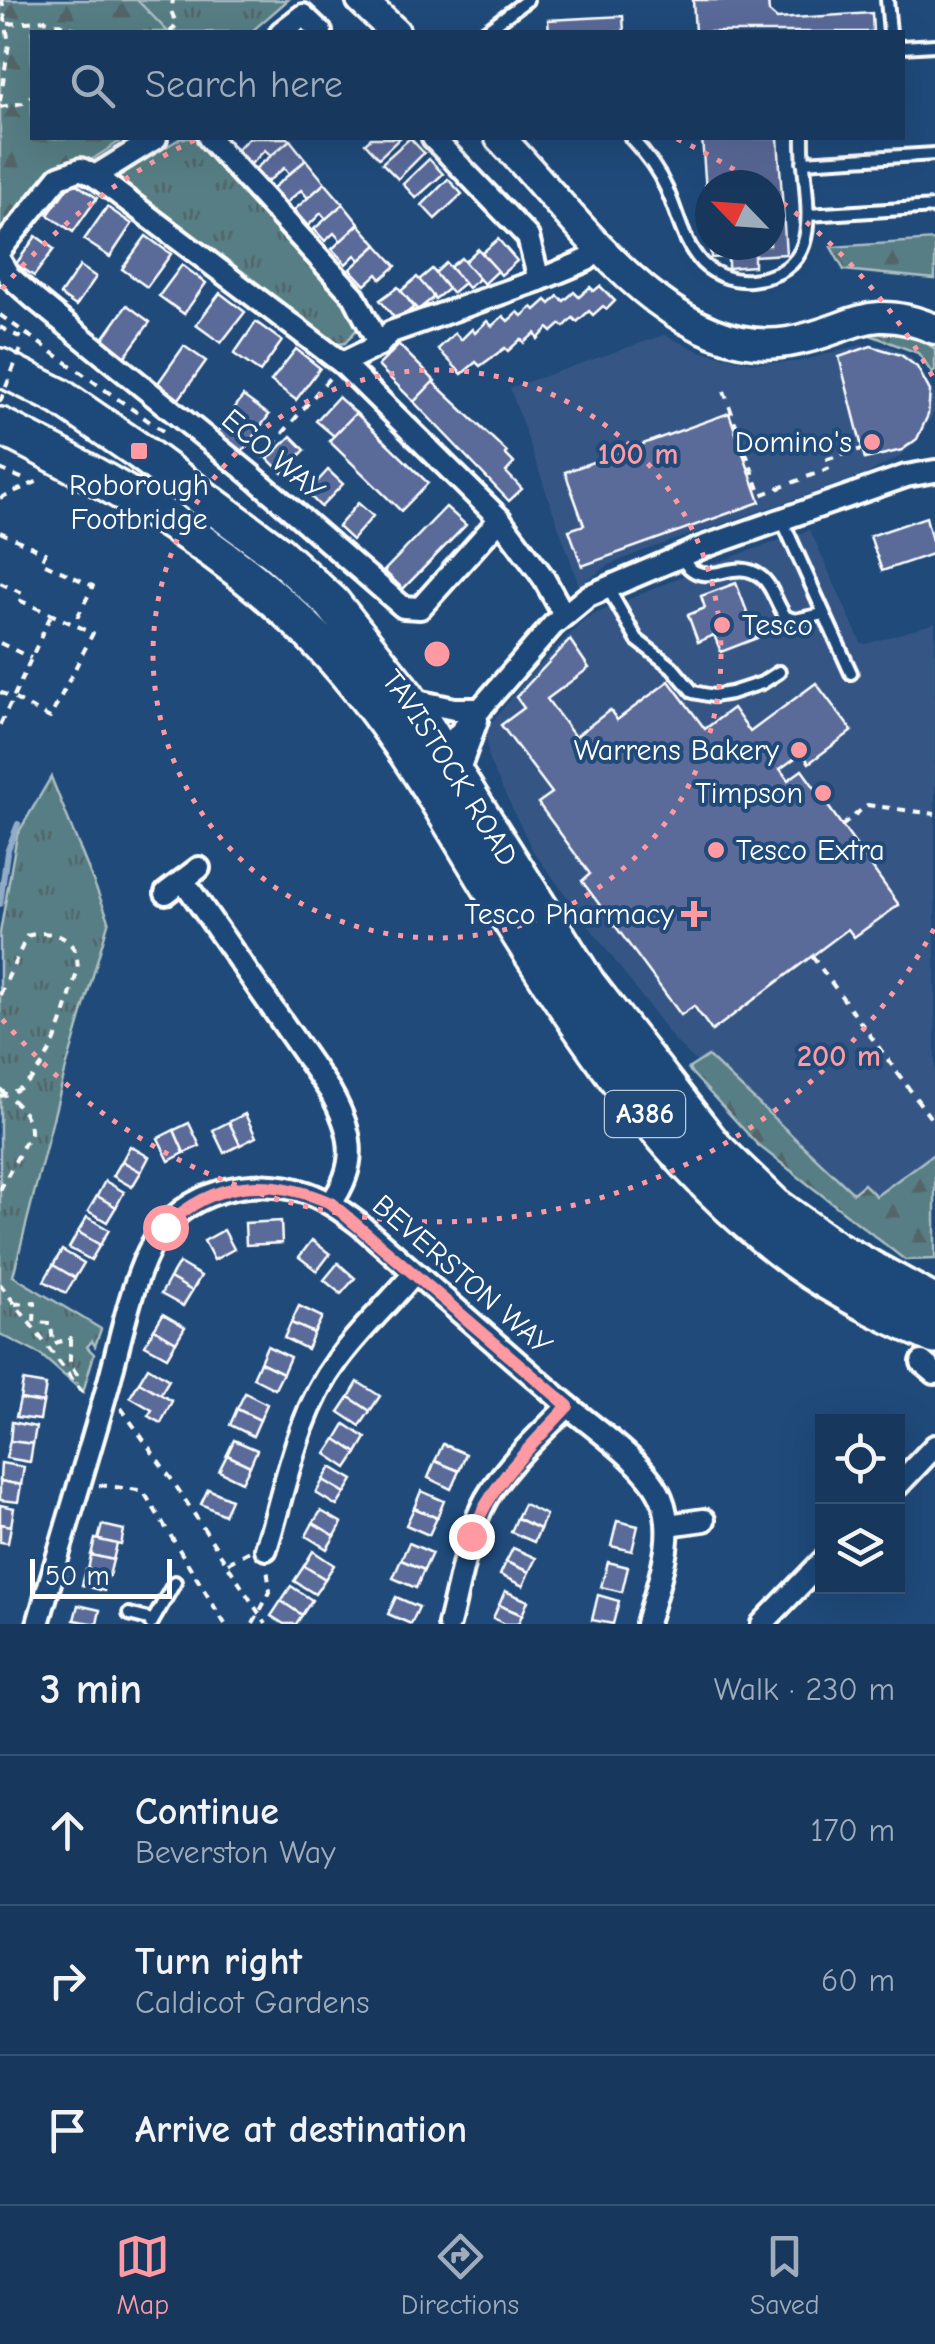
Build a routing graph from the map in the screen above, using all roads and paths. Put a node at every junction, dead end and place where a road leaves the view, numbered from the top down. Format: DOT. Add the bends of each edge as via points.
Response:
graph roads {
  1 [pos="2,0"];
  2 [pos="173,0"];
  3 [pos="361,0"];
  4 [pos="527,0"];
  5 [pos="887,0"];
  6 [pos="6,24"];
  7 [pos="79,30"];
  8 [pos="172,30"];
  9 [pos="284,30"];
  10 [pos="319,30"];
  11 [pos="392,30"];
  12 [pos="487,30"];
  13 [pos="890,30"];
  14 [pos="935,46"];
  15 [pos="905,48"];
  16 [pos="30,97"];
  17 [pos="0,104"];
  18 [pos="152,140"];
  19 [pos="211,140"];
  20 [pos="435,140"];
  21 [pos="632,140"];
  22 [pos="804,140"];
  23 [pos="511,141"];
  24 [pos="935,154"];
  25 [pos="802,162"];
  26 [pos="88,172"];
  27 [pos="935,207"];
  28 [pos="808,215"];
  29 [pos="602,247"];
  30 [pos="0,250"];
  31 [pos="0,260"];
  32 [pos="538,280"];
  33 [pos="0,315"];
  34 [pos="0,327"];
  35 [pos="935,329"];
  36 [pos="28,333"];
  37 [pos="379,345"];
  38 [pos="10,358"];
  39 [pos="342,363"];
  40 [pos="724,391"];
  41 [pos="0,402"];
  42 [pos="0,426"];
  43 [pos="173,438"];
  44 [pos="862,450"];
  45 [pos="935,460"];
  46 [pos="0,469"];
  47 [pos="935,471"];
  48 [pos="250,474"];
  49 [pos="906,476"];
  50 [pos="0,498"];
  51 [pos="500,518"];
  52 [pos="782,520"];
  53 [pos="0,532"];
  54 [pos="680,556"];
  55 [pos="0,583"];
  56 [pos="608,587"];
  57 [pos="564,614"];
  58 [pos="823,614"];
  59 [pos="51,616"];
  60 [pos="74,624"];
  61 [pos="0,643"];
  62 [pos="32,658"];
  63 [pos="779,672"];
  64 [pos="851,672"];
  65 [pos="0,692"];
  66 [pos="13,698"];
  67 [pos="408,700"];
  68 [pos="480,709"];
  69 [pos="0,725"];
  70 [pos="436,760"];
  71 [pos="935,814"];
  72 [pos="842,826"];
  73 [pos="183,880"];
  74 [pos="812,956"];
  75 [pos="0,995"];
  76 [pos="0,1089"];
  77 [pos="7,1095"];
  78 [pos="0,1096"];
  79 [pos="932,1120"];
  80 [pos="0,1190"];
  81 [pos="331,1203"];
  82 [pos="414,1273"];
  83 [pos="0,1284"];
  84 [pos="15,1304"];
  85 [pos="935,1304"];
  86 [pos="931,1357"];
  87 [pos="77,1385"];
  88 [pos="103,1403"];
  89 [pos="568,1406"];
  90 [pos="935,1446"];
  91 [pos="905,1478"];
  92 [pos="80,1479"];
  93 [pos="704,1520"];
  94 [pos="668,1525"];
  95 [pos="266,1549"];
  96 [pos="815,1569"];
  97 [pos="175,1582"];
  98 [pos="259,1612"];
  99 [pos="129,1614"];
  100 [pos="151,1622"];
  101 [pos="38,1624"];
  102 [pos="225,1624"];
  103 [pos="253,1624"];
  104 [pos="266,1624"];
  105 [pos="449,1624"];
  106 [pos="647,1624"];
  107 [pos="762,1624"];
  1 -- 6 [label="path"];
  2 -- 8 [label="path"];
  3 -- 11 [label="street"];
  4 -- 12 [label="lane"];
  5 -- 13 [label="lane"];
  6 -- 7 [label="path" via="45,20"];
  6 -- 17 [label="path"];
  9 -- 10 [label="street" via="303,16"];
  14 -- 15 [label="lane"];
  16 -- 17 [label="path"];
  18 -- 26 [label="street"];
  19 -- 37 [label="street" via="354,296"];
  20 -- 32 [label="street" via="528,237"];
  21 -- 28 [label="lane" via="665,185 685,239 720,275 753,280 787,268 808,236"];
  22 -- 25 [label="lane"];
  23 -- 29 [label="street"];
  24 -- 25 [label="lane"];
  25 -- 28 [label="lane"];
  26 -- 30 [label="street" via="59,177"];
  26 -- 39 [label="street"];
  27 -- 28 [label="lane"];
  29 -- 32 [label="street"];
  29 -- 35 [label="street" via="650,296 718,336 782,343 884,314"];
  31 -- 48 [label="street, ECO WAY" via="36,300"];
  32 -- 37 [label="street" via="392,332"];
  33 -- 36 [label="path"];
  34 -- 36 [label="path" via="25,340"];
  36 -- 43 [label="path"];
  37 -- 39 [label="street"];
  38 -- 41 [label="path, bridge"];
  38 -- 67 [label="highway, TAVISTOCK ROAD / A386" via="277,553 332,603"];
  39 -- 48 [label="path"];
  39 -- 51 [label="street"];
  40 -- 44 [label="path" via="761,495"];
  42 -- 70 [label="highway, TAVISTOCK ROAD / A386" via="142,501 245,574"];
  45 -- 49 [label="street"];
  46 -- 50 [label="path" via="30,482"];
  47 -- 49 [label="street"];
  48 -- 51 [label="street, ECO WAY" via="404,607 420,608"];
  49 -- 52 [label="street"];
  51 -- 57 [label="street"];
  52 -- 54 [label="street"];
  52 -- 58 [label="lane"];
  53 -- 60 [label="path" via="45,553 41,562 94,586"];
  54 -- 56 [label="street"];
  54 -- 58 [label="lane" via="687,569 704,576 757,573 786,617"];
  55 -- 59 [label="path"];
  56 -- 57 [label="street"];
  56 -- 63 [label="lane" via="636,640 694,692 731,694"];
  57 -- 68 [label="street"];
  58 -- 64 [label="lane"];
  59 -- 60 [label="path"];
  59 -- 62 [label="path"];
  60 -- 66 [label="path" via="93,634 50,718"];
  61 -- 62 [label="path"];
  62 -- 66 [label="path"];
  65 -- 66 [label="path"];
  66 -- 69 [label="path"];
  67 -- 68 [label="street"];
  67 -- 70 [label="highway, TAVISTOCK ROAD / A386"];
  68 -- 70 [label="street"];
  70 -- 85 [label="highway, TAVISTOCK ROAD / A386" via="588,984 714,1148 775,1206 835,1249"];
  70 -- 86 [label="highway, TAVISTOCK ROAD / A386" via="573,1015 630,1096 742,1218 796,1261 880,1311"];
  71 -- 72 [label="path" via="867,805"];
  73 -- 81 [label="street" via="348,1124 347,1170"];
  74 -- 79 [label="path"];
  75 -- 77 [label="path" via="27,936 54,932 73,945 77,973 50,1049 24,1088"];
  76 -- 77 [label="path"];
  77 -- 78 [label="path"];
  77 -- 80 [label="path" via="28,1117 30,1134"];
  81 -- 82 [label="street, BEVERSTON WAY"];
  81 -- 88 [label="street, BEVERSTON WAY" via="288,1188 248,1186 204,1197 182,1211 146,1260"];
  82 -- 89 [label="street, BEVERSTON WAY"];
  82 -- 95 [label="street" via="337,1360 316,1396"];
  83 -- 84 [label="path"];
  84 -- 87 [label="path"];
  84 -- 87 [label="path" via="35,1302 34,1322 51,1323 53,1344 70,1338"];
  87 -- 88 [label="path" via="86,1398"];
  88 -- 92 [label="street, BEVERSTON WAY"];
  88 -- 98 [label="path" via="119,1406 130,1420"];
  89 -- 94 [label="street, BEVERSTON WAY" via="652,1482"];
  89 -- 105 [label="street" via="482,1506"];
  90 -- 91 [label="street"];
  92 -- 101 [label="street, BEVERSTON WAY"];
  92 -- 102 [label="path" via="145,1494"];
  93 -- 94 [label="street"];
  94 -- 106 [label="street"];
  95 -- 98 [label="path" via="270,1592"];
  96 -- 107 [label="street"];
  97 -- 100 [label="lane"];
  98 -- 103 [label="path"];
  98 -- 104 [label="path"];
  99 -- 100 [label="lane"];
}
